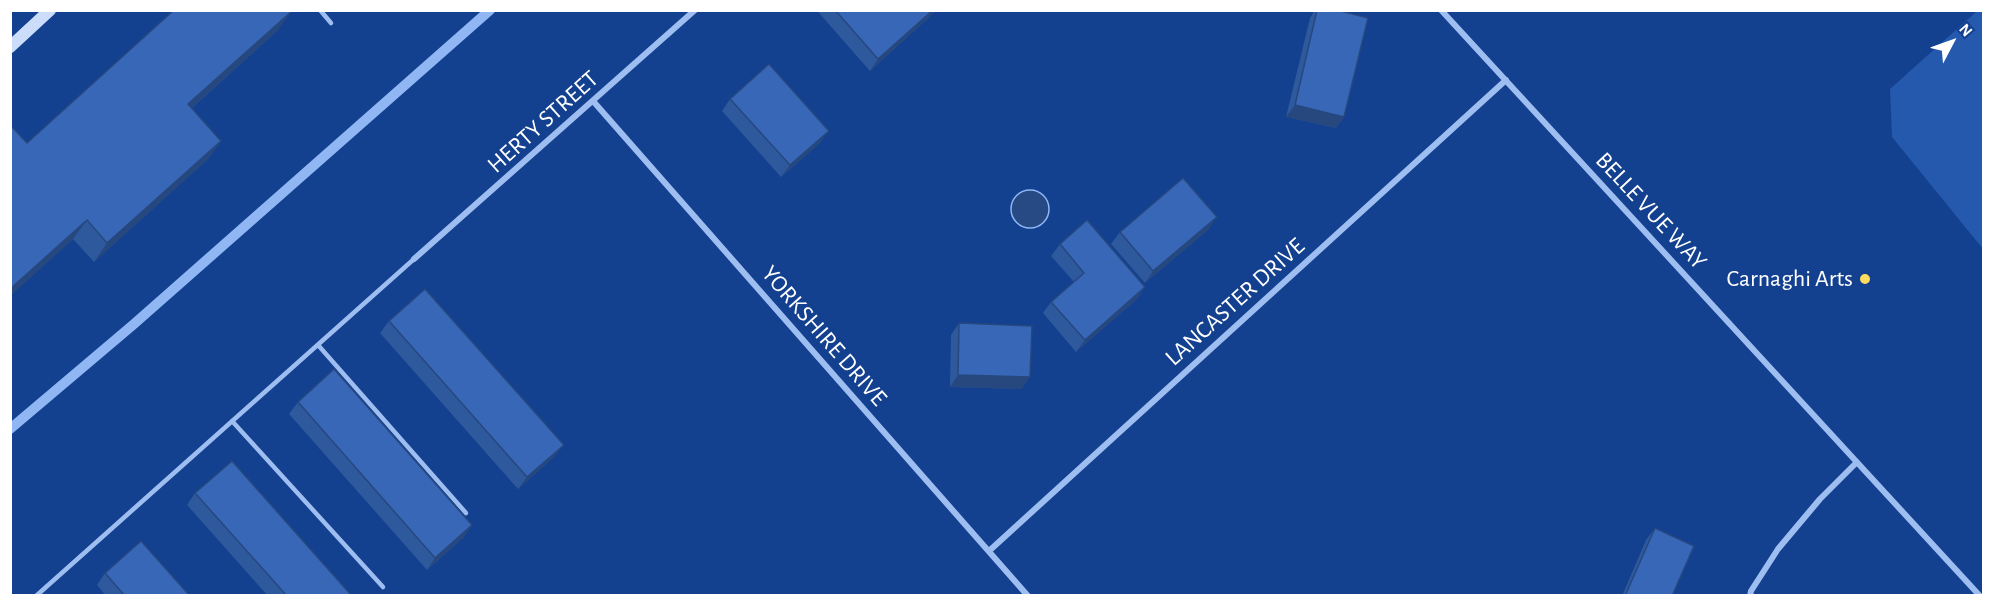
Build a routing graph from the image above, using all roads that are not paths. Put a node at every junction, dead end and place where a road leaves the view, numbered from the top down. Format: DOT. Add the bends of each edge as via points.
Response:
graph roads {
  1 [pos="50,10"];
  2 [pos="320,10"];
  3 [pos="695,10"];
  4 [pos="1441,10"];
  5 [pos="331,23"];
  6 [pos="10,47"];
  7 [pos="1506,80"];
  8 [pos="593,101"];
  9 [pos="414,260"];
  10 [pos="318,345"];
  11 [pos="232,421"];
  12 [pos="1857,462"];
  13 [pos="466,513"];
  14 [pos="989,551"];
  15 [pos="383,587"];
  16 [pos="40,594"];
  17 [pos="1028,596"];
  18 [pos="1750,596"];
  19 [pos="1980,596"];
  1 -- 6 [label="street"];
  2 -- 5 [label="lane"];
  3 -- 8 [label="street, HERTY STREET"];
  4 -- 7 [label="street, BELLE VUE WAY"];
  7 -- 12 [label="street, BELLE VUE WAY"];
  7 -- 14 [label="street, LANCASTER DRIVE"];
  8 -- 9 [label="street, HERTY STREET"];
  8 -- 14 [label="street, YORKSHIRE DRIVE"];
  9 -- 10 [label="lane"];
  10 -- 11 [label="lane"];
  10 -- 13 [label="lane"];
  11 -- 15 [label="lane"];
  11 -- 16 [label="lane"];
  12 -- 18 [label="street" via="1778,549"];
  12 -- 19 [label="street, BELLE VUE WAY"];
  14 -- 17 [label="street, YORKSHIRE DRIVE"];
}
